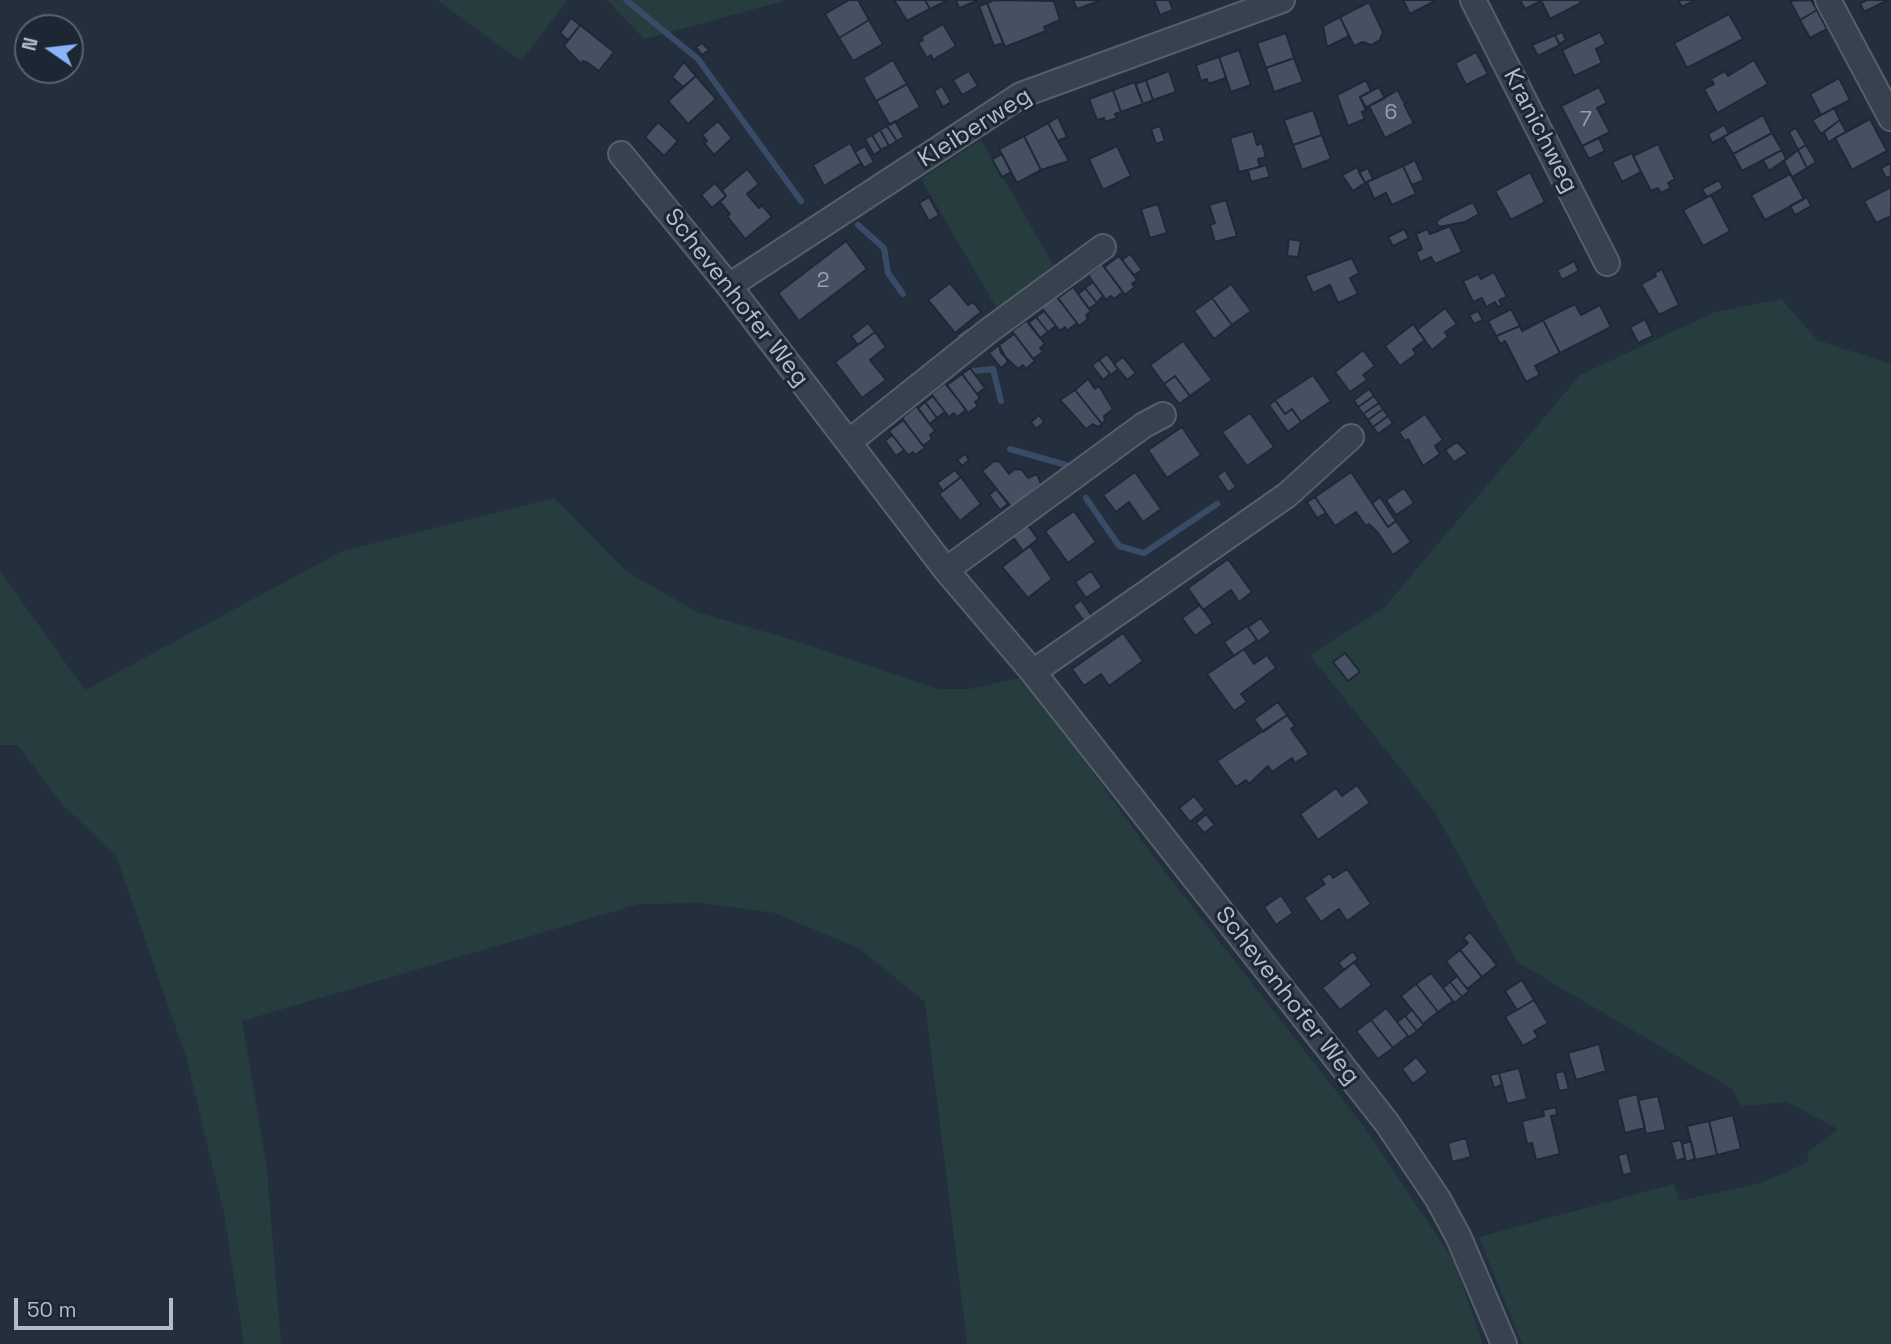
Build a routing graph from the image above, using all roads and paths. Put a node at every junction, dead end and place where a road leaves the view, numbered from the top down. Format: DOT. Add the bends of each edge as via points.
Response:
graph roads {
  1 [pos="1282,0"];
  2 [pos="1473,0"];
  3 [pos="1828,0"];
  4 [pos="1882,82"];
  5 [pos="1891,118"];
  6 [pos="621,154"];
  7 [pos="1103,247"];
  8 [pos="1607,263"];
  9 [pos="729,286"];
  10 [pos="1163,415"];
  11 [pos="1351,437"];
  12 [pos="849,442"];
  13 [pos="946,570"];
  14 [pos="1033,672"];
  15 [pos="1504,1344"];
  1 -- 9 [label="street, Kleiberweg" via="1021,95"];
  2 -- 8 [label="street, Kranichweg"];
  3 -- 4 [label="street"];
  4 -- 5 [label="street"];
  6 -- 9 [label="street, Schevenhofer Weg"];
  7 -- 12 [label="street"];
  9 -- 12 [label="street, Schevenhofer Weg"];
  10 -- 13 [label="street" via="1133,432"];
  11 -- 14 [label="street" via="1287,495"];
  12 -- 13 [label="street, Schevenhofer Weg"];
  13 -- 14 [label="street, Schevenhofer Weg"];
  14 -- 15 [label="street, Schevenhofer Weg" via="1402,1145 1459,1238"];
}
